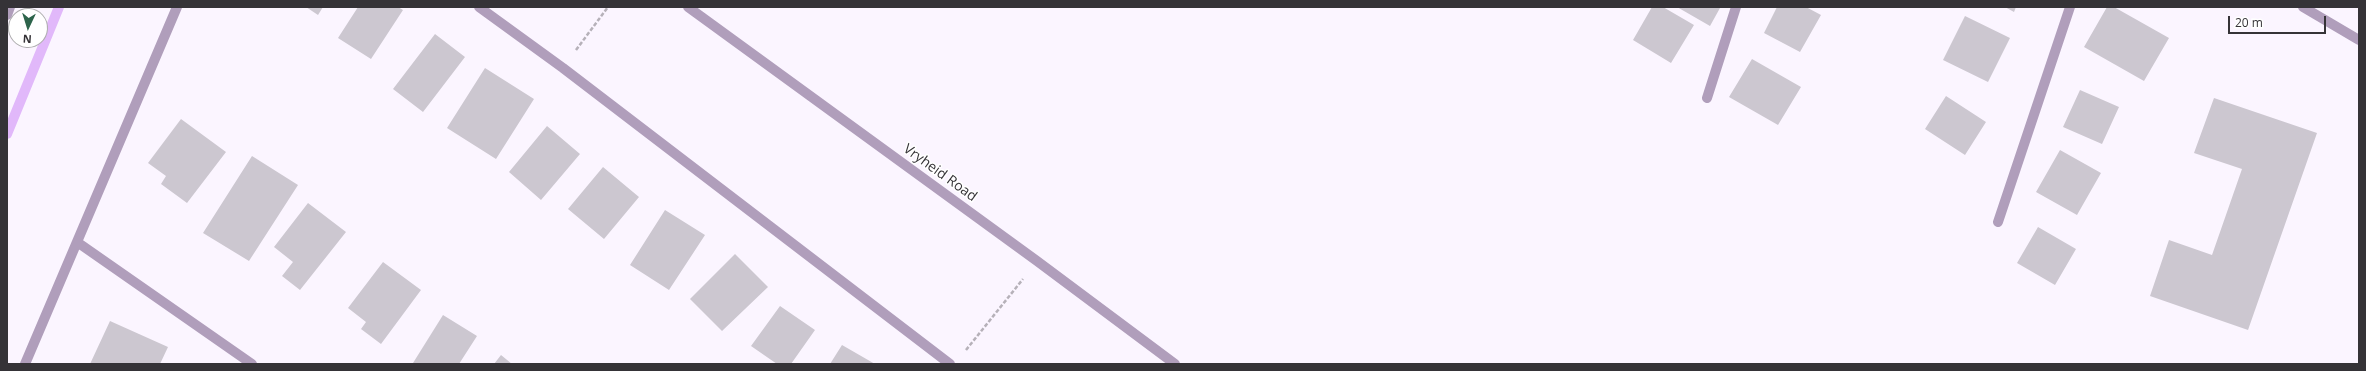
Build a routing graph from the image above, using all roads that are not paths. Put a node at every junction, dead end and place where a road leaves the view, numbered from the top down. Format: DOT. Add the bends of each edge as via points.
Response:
graph roads {
  1 [pos="10,7"];
  2 [pos="177,7"];
  3 [pos="480,7"];
  4 [pos="688,7"];
  5 [pos="1736,7"];
  6 [pos="2070,7"];
  7 [pos="2303,7"];
  8 [pos="7,15"];
  9 [pos="2359,40"];
  10 [pos="1707,98"];
  11 [pos="1998,222"];
  12 [pos="77,242"];
  13 [pos="25,364"];
  14 [pos="252,364"];
  15 [pos="950,364"];
  16 [pos="1175,364"];
  1 -- 8 [label="street"];
  2 -- 12 [label="street"];
  3 -- 15 [label="street"];
  4 -- 16 [label="street, Vryheid Road"];
  5 -- 10 [label="street"];
  6 -- 11 [label="street"];
  7 -- 9 [label="street"];
  12 -- 13 [label="street"];
  12 -- 14 [label="street"];
}
